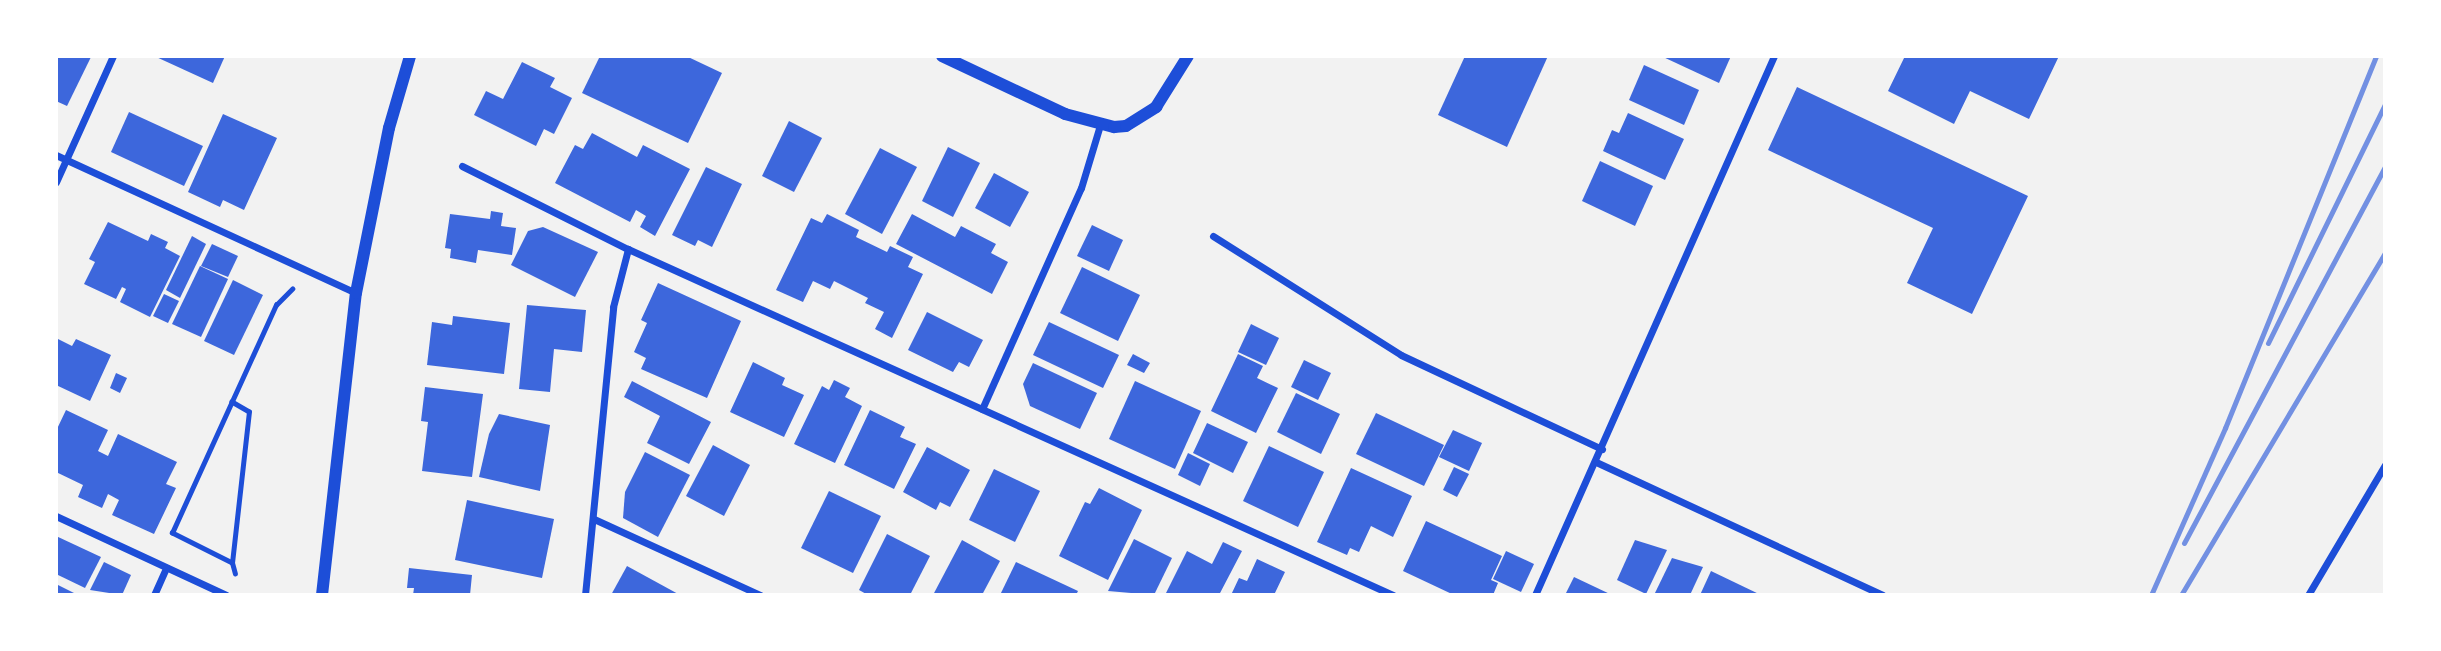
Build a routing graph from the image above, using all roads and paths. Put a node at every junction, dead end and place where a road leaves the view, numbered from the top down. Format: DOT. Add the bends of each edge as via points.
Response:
graph roads {
  1 [pos="113,56"];
  2 [pos="410,56"];
  3 [pos="942,56"];
  4 [pos="1188,56"];
  5 [pos="1774,56"];
  6 [pos="1100,125"];
  7 [pos="56,155"];
  8 [pos="66,159"];
  9 [pos="462,166"];
  10 [pos="56,182"];
  11 [pos="1213,236"];
  12 [pos="628,249"];
  13 [pos="293,288"];
  14 [pos="356,293"];
  15 [pos="232,402"];
  16 [pos="982,409"];
  17 [pos="1602,449"];
  18 [pos="1596,463"];
  19 [pos="2385,466"];
  20 [pos="56,516"];
  21 [pos="594,519"];
  22 [pos="232,563"];
  23 [pos="166,568"];
  24 [pos="237,584"];
  25 [pos="154,595"];
  26 [pos="226,595"];
  27 [pos="322,595"];
  28 [pos="586,595"];
  29 [pos="760,595"];
  30 [pos="1393,595"];
  31 [pos="1535,595"];
  32 [pos="1883,595"];
  33 [pos="2308,595"];
  1 -- 8 [label="street"];
  2 -- 14 [label="street" via="386,141"];
  3 -- 6 [label="street" via="1065,114"];
  4 -- 6 [label="street" via="1156,107 1126,126"];
  5 -- 17 [label="street"];
  6 -- 16 [label="street" via="1081,188"];
  7 -- 8 [label="street"];
  8 -- 10 [label="street"];
  8 -- 14 [label="street"];
  9 -- 12 [label="street"];
  11 -- 17 [label="street" via="1401,355"];
  12 -- 16 [label="street"];
  12 -- 21 [label="street" via="613,307"];
  13 -- 15 [label="path" via="276,304"];
  14 -- 27 [label="street"];
  15 -- 22 [label="path" via="249,412"];
  15 -- 22 [label="path" via="172,533"];
  16 -- 30 [label="street"];
  17 -- 18 [label="street"];
  18 -- 31 [label="street"];
  18 -- 32 [label="street"];
  19 -- 33 [label="street"];
  20 -- 23 [label="street"];
  21 -- 28 [label="street"];
  21 -- 29 [label="street"];
  22 -- 24 [label="path"];
  23 -- 25 [label="street"];
  23 -- 26 [label="street"];
}
